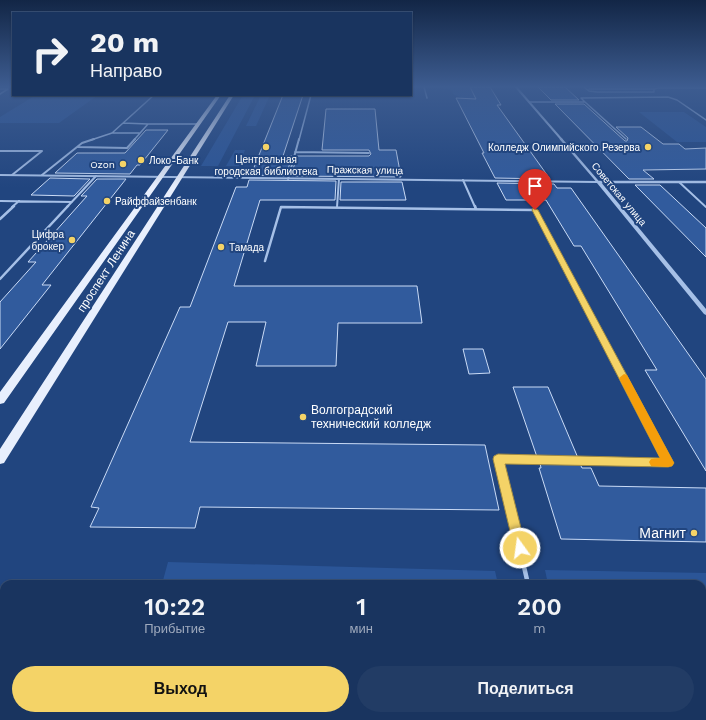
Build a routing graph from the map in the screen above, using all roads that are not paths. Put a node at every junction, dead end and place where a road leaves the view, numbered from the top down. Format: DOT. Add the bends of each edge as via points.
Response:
graph roads {
  1 [pos="125,121"];
  2 [pos="200,121"];
  3 [pos="216,121"];
  4 [pos="304,121"];
  5 [pos="545,121"];
  6 [pos="605,121"];
  7 [pos="122,123"];
  8 [pos="148,124"];
  9 [pos="198,124"];
  10 [pos="112,133"];
  11 [pos="139,133"];
  12 [pos="626,139"];
  13 [pos="77,147"];
  14 [pos="0,151"];
  15 [pos="295,152"];
  16 [pos="369,153"];
  17 [pos="0,174"];
  18 [pos="12,175"];
  19 [pos="42,175"];
  20 [pos="96,176"];
  21 [pos="180,176"];
  22 [pos="160,177"];
  23 [pos="288,179"];
  24 [pos="339,179"];
  25 [pos="463,180"];
  26 [pos="598,182"];
  27 [pos="679,182"];
  28 [pos="706,182"];
  29 [pos="0,201"];
  30 [pos="19,201"];
  31 [pos="73,202"];
  32 [pos="337,207"];
  33 [pos="706,207"];
  34 [pos="476,209"];
  35 [pos="0,219"];
  36 [pos="265,260"];
  37 [pos="0,279"];
  38 [pos="706,313"];
  39 [pos="0,400"];
  40 [pos="0,459"];
  41 [pos="527,580"];
  1 -- 7 [label="lane"];
  2 -- 9 [label="main road, проспект Ленина"];
  3 -- 21 [label="main road, проспект Ленина"];
  4 -- 15 [label="lane"];
  5 -- 26 [label="street, Советская улица"];
  6 -- 12 [label="lane"];
  7 -- 8 [label="lane"];
  7 -- 10 [label="lane"];
  8 -- 9 [label="lane"];
  8 -- 11 [label="lane"];
  9 -- 22 [label="main road, проспект Ленина"];
  10 -- 11 [label="lane"];
  10 -- 13 [label="lane"];
  11 -- 13 [label="lane" via="127,148"];
  13 -- 19 [label="lane"];
  14 -- 18 [label="lane" via="42,151"];
  15 -- 16 [label="lane"];
  15 -- 23 [label="lane"];
  17 -- 18 [label="street, Пражская улица"];
  18 -- 19 [label="street, Пражская улица"];
  19 -- 20 [label="street, Пражская улица"];
  20 -- 22 [label="street, Пражская улица"];
  20 -- 31 [label="lane"];
  21 -- 22 [label="street, Пражская улица"];
  21 -- 23 [label="street, Пражская улица"];
  21 -- 40 [label="main road, проспект Ленина"];
  22 -- 39 [label="main road, проспект Ленина"];
  23 -- 24 [label="street, Пражская улица"];
  24 -- 25 [label="street, Пражская улица"];
  24 -- 32 [label="lane"];
  25 -- 26 [label="street, Пражская улица"];
  25 -- 34 [label="lane"];
  26 -- 27 [label="street, Пражская улица"];
  26 -- 38 [label="street, Советская улица"];
  27 -- 28 [label="street, Пражская улица"];
  27 -- 33 [label="lane"];
  29 -- 30 [label="lane"];
  30 -- 31 [label="lane"];
  30 -- 35 [label="lane"];
  31 -- 37 [label="lane"];
  32 -- 34 [label="lane"];
  32 -- 36 [label="lane" via="281,207"];
  34 -- 41 [label="lane" via="535,210 668,463 498,459"];
}
